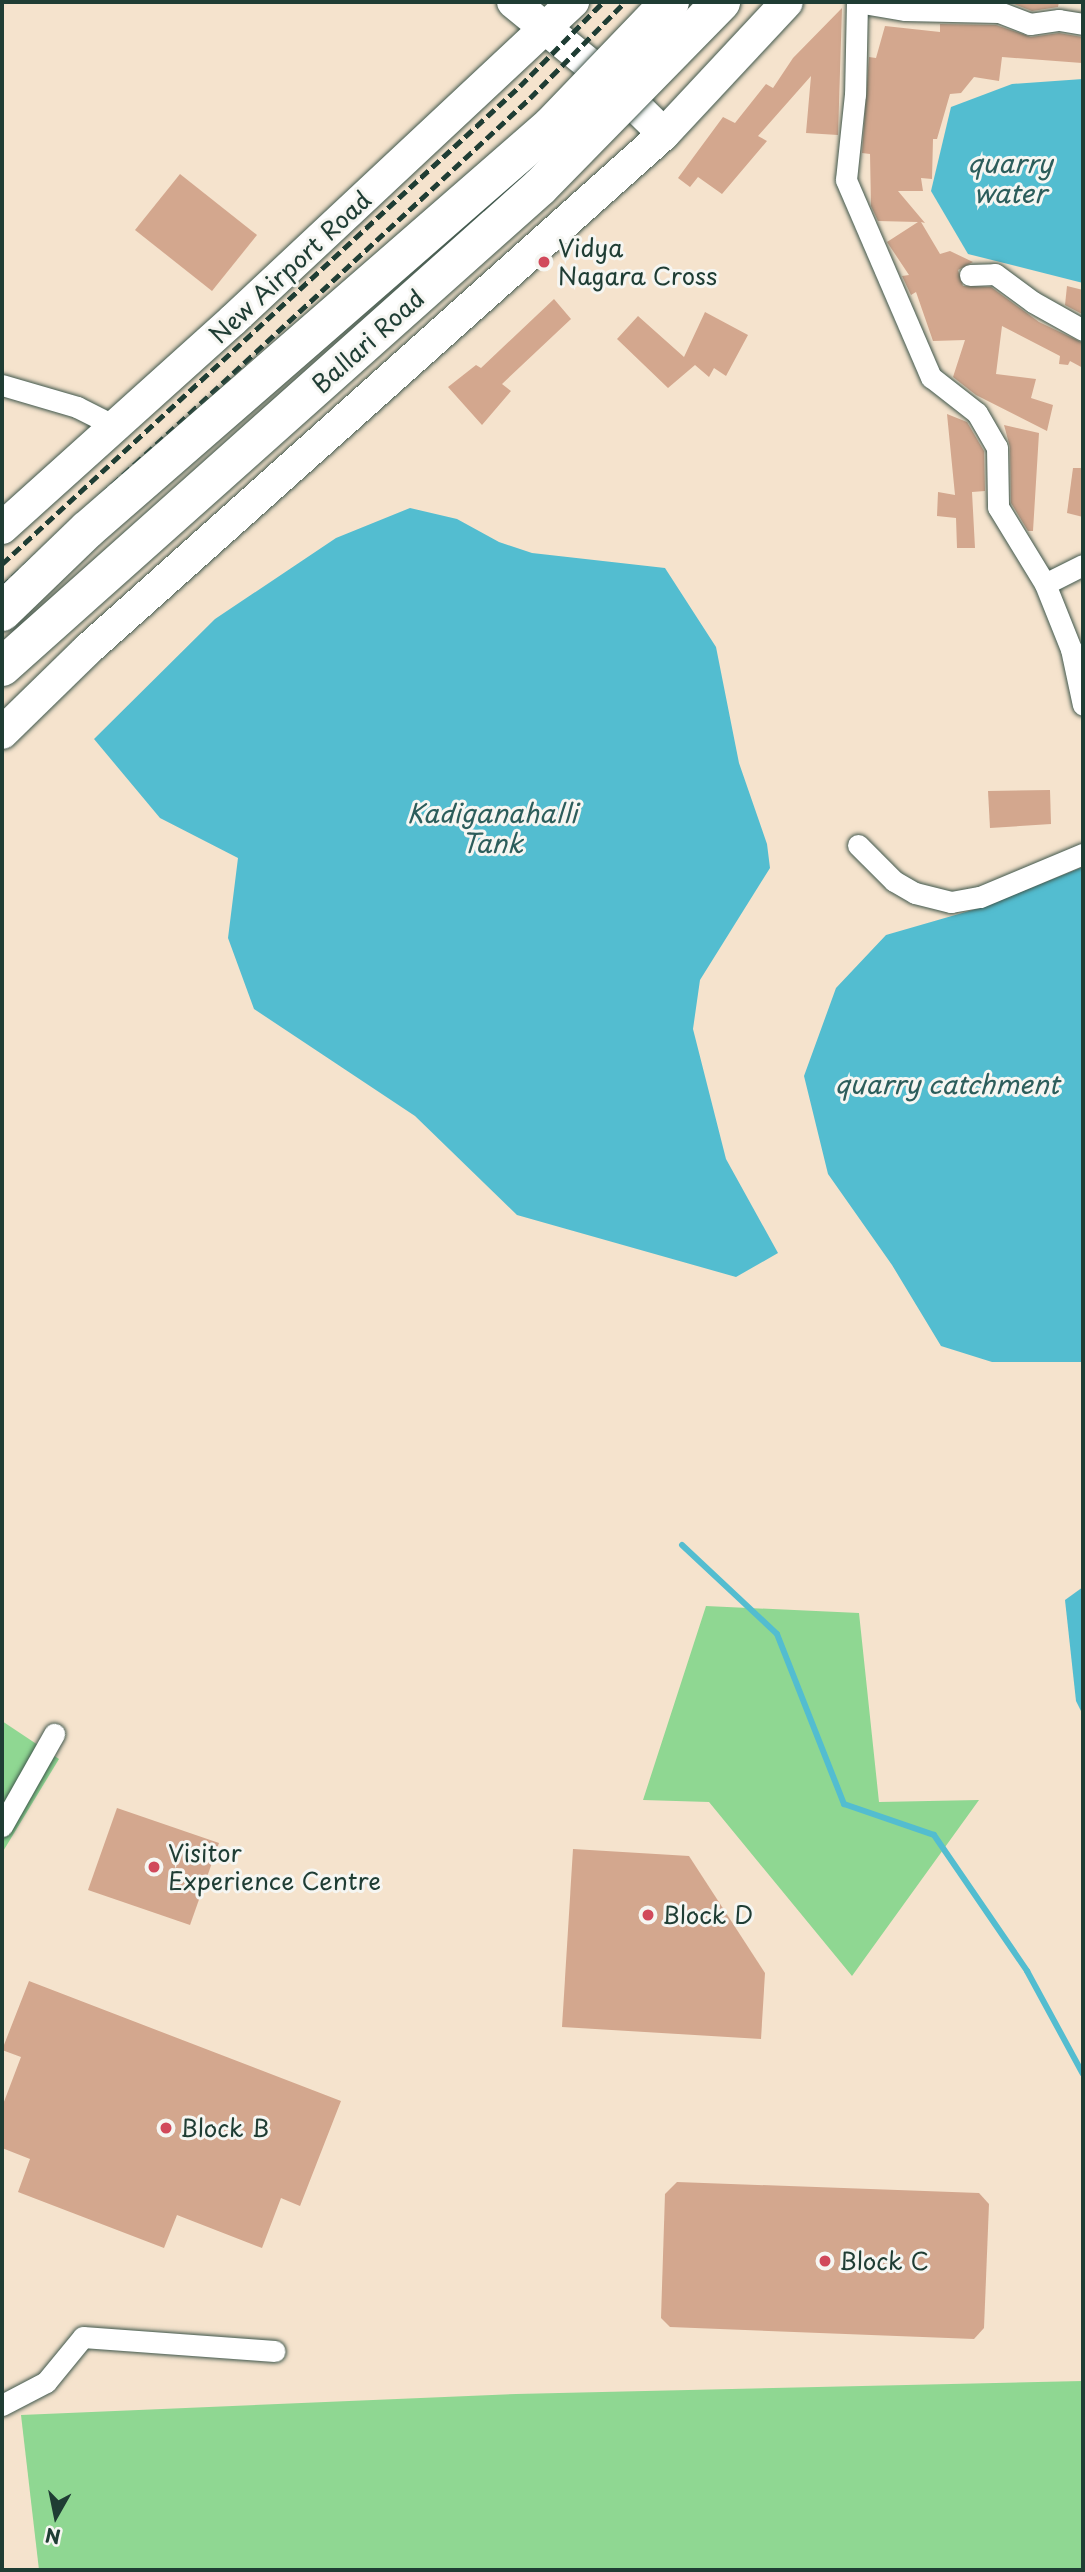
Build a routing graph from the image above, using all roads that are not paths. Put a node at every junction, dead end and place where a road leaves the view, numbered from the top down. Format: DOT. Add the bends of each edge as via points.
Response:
graph roads {
  1 [pos="513,2"];
  2 [pos="573,2"];
  3 [pos="670,2"];
  4 [pos="721,2"];
  5 [pos="787,2"];
  6 [pos="857,2"];
  7 [pos="1083,24"];
  8 [pos="547,28"];
  9 [pos="664,134"];
  10 [pos="970,275"];
  11 [pos="1083,330"];
  12 [pos="2,385"];
  13 [pos="115,426"];
  14 [pos="2,528"];
  15 [pos="1083,565"];
  16 [pos="1045,583"];
  17 [pos="2,612"];
  18 [pos="1077,649"];
  19 [pos="2,667"];
  20 [pos="1083,705"];
  21 [pos="2,733"];
  22 [pos="858,845"];
  23 [pos="1083,854"];
  24 [pos="54,1734"];
  25 [pos="2,1826"];
  26 [pos="274,2351"];
  27 [pos="2,2405"];
  1 -- 8 [label="street"];
  2 -- 8 [label="street, New Airport Road"];
  3 -- 17 [label="highway, Ballari Road, bridge" via="551,125 87,530"];
  4 -- 19 [label="highway, Ballari Road, bridge" via="540,187"];
  5 -- 9 [label="street"];
  6 -- 7 [label="street" via="905,10 999,12 1030,24 1059,20"];
  6 -- 16 [label="street" via="855,94 846,180 931,377 977,413 997,447 998,507"];
  8 -- 9 [label="street"];
  8 -- 13 [label="street, New Airport Road"];
  9 -- 21 [label="street" via="87,650"];
  10 -- 11 [label="street" via="995,274"];
  12 -- 13 [label="street" via="77,407"];
  13 -- 14 [label="street, New Airport Road"];
  15 -- 16 [label="street"];
  16 -- 18 [label="street"];
  18 -- 20 [label="street"];
  22 -- 23 [label="street" via="894,881 915,893 951,902 980,897"];
  24 -- 25 [label="street"];
  26 -- 27 [label="street" via="83,2337 46,2382"];
}
